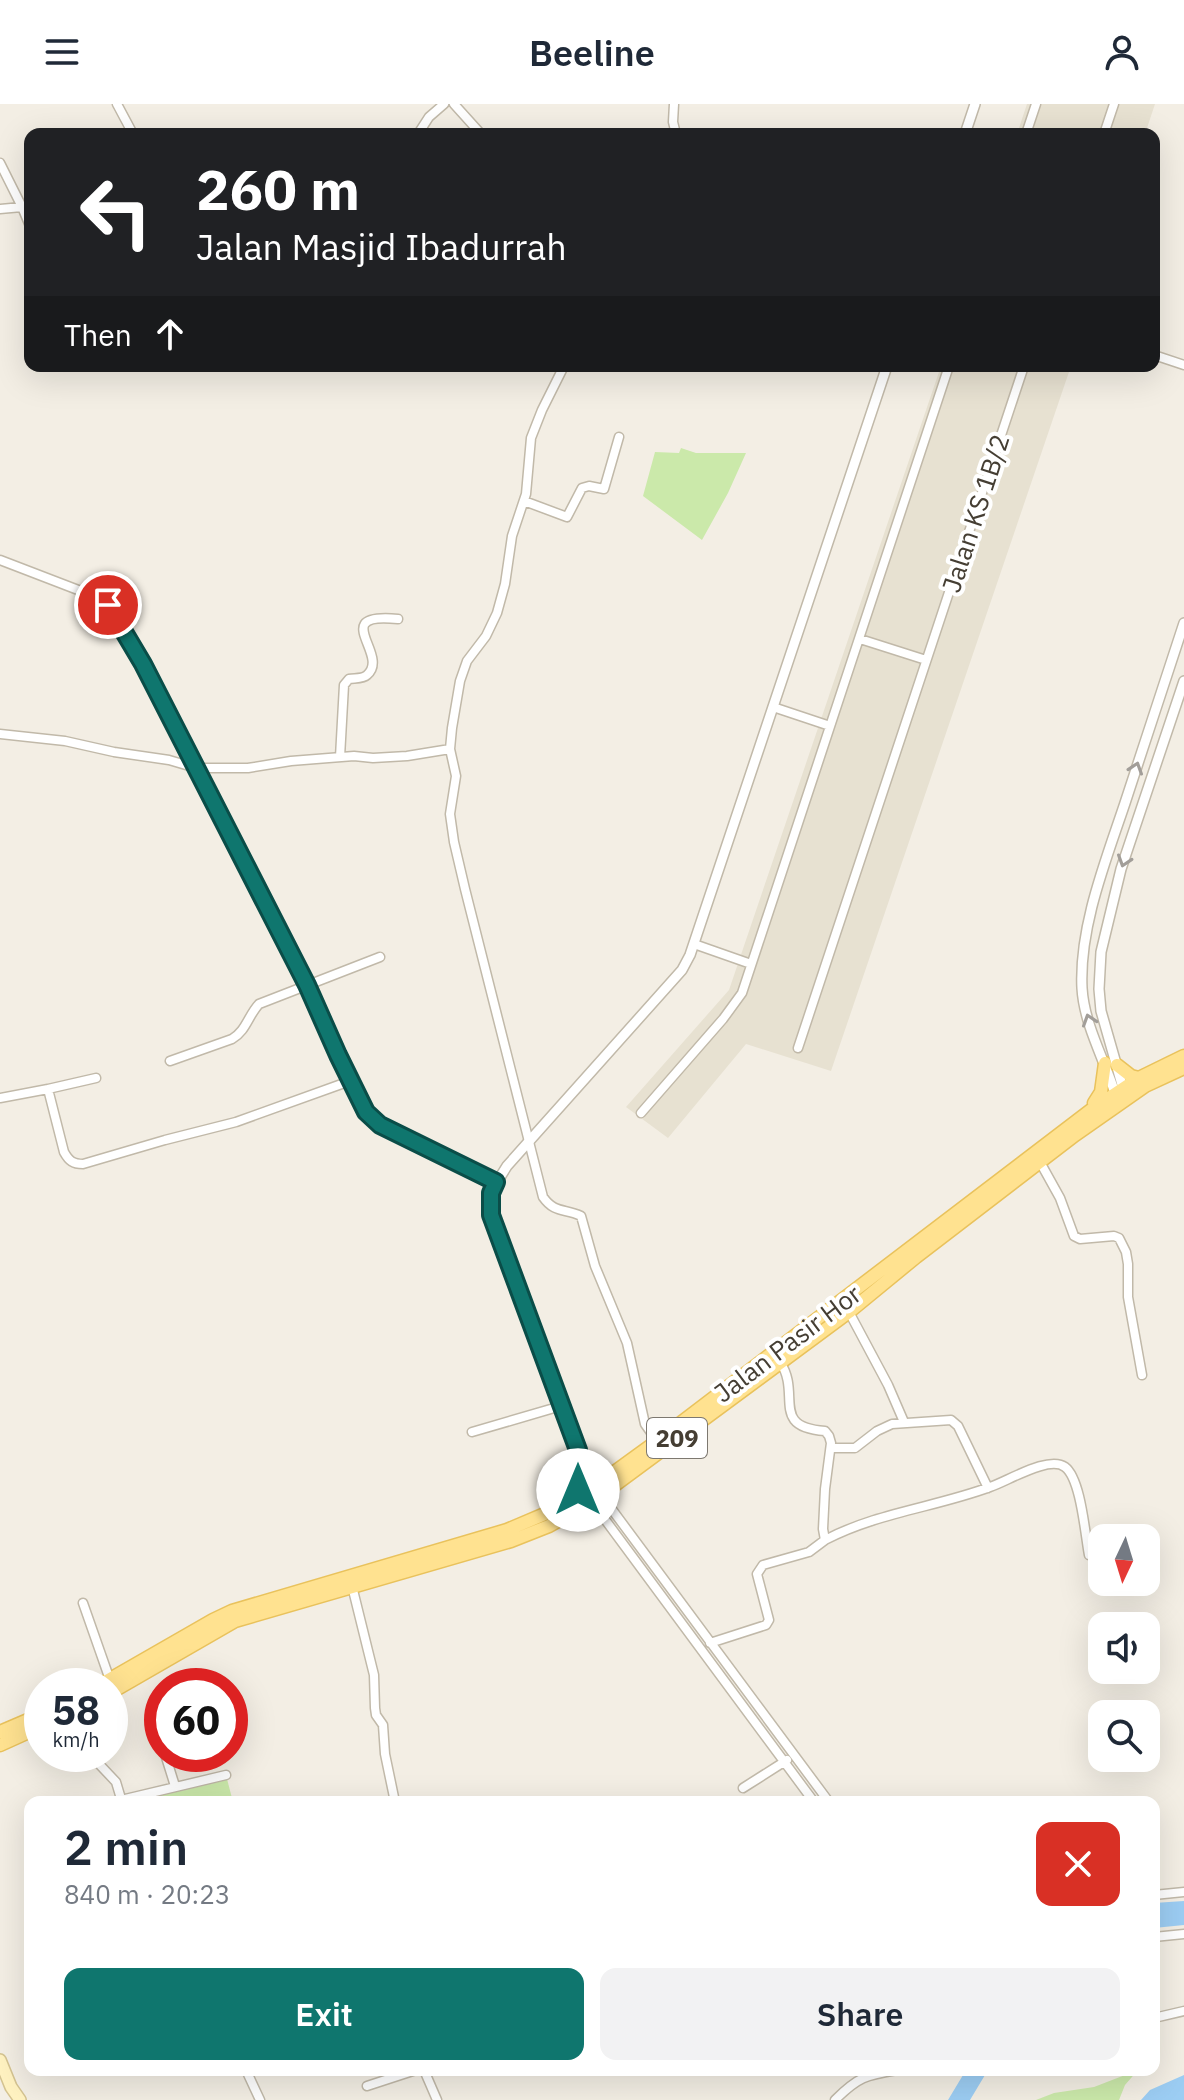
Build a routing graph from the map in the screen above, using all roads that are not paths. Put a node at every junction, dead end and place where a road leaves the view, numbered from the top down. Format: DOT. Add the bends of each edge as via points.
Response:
graph roads {
  1 [pos="117,104"];
  2 [pos="444,104"];
  3 [pos="454,104"];
  4 [pos="674,104"];
  5 [pos="975,104"];
  6 [pos="1036,104"];
  7 [pos="1114,104"];
  8 [pos="130,128"];
  9 [pos="422,128"];
  10 [pos="476,128"];
  11 [pos="674,128"];
  12 [pos="967,128"];
  13 [pos="1028,128"];
  14 [pos="1106,128"];
  15 [pos="0,163"];
  16 [pos="22,207"];
  17 [pos="0,209"];
  18 [pos="24,212"];
  19 [pos="1160,357"];
  20 [pos="1184,365"];
  21 [pos="561,372"];
  22 [pos="885,372"];
  23 [pos="947,372"];
  24 [pos="1022,372"];
  25 [pos="619,437"];
  26 [pos="524,501"];
  27 [pos="0,560"];
  28 [pos="398,619"];
  29 [pos="1184,623"];
  30 [pos="860,639"];
  31 [pos="926,660"];
  32 [pos="1184,681"];
  33 [pos="773,707"];
  34 [pos="830,726"];
  35 [pos="0,734"];
  36 [pos="1146,739"];
  37 [pos="1163,745"];
  38 [pos="450,749"];
  39 [pos="340,757"];
  40 [pos="196,768"];
  41 [pos="694,944"];
  42 [pos="380,957"];
  43 [pos="751,964"];
  44 [pos="307,985"];
  45 [pos="798,1048"];
  46 [pos="1184,1056"];
  47 [pos="170,1061"];
  48 [pos="1111,1064"];
  49 [pos="1184,1068"];
  50 [pos="96,1078"];
  51 [pos="1139,1078"];
  52 [pos="350,1081"];
  53 [pos="48,1089"];
  54 [pos="1119,1090"];
  55 [pos="0,1098"];
  56 [pos="1091,1110"];
  57 [pos="641,1113"];
  58 [pos="530,1139"];
  59 [pos="1040,1162"];
  60 [pos="496,1182"];
  61 [pos="849,1312"];
  62 [pos="780,1362"];
  63 [pos="1142,1375"];
  64 [pos="561,1406"];
  65 [pos="904,1422"];
  66 [pos="472,1432"];
  67 [pos="657,1441"];
  68 [pos="831,1448"];
  69 [pos="578,1450"];
  70 [pos="611,1476"];
  71 [pos="988,1488"];
  72 [pos="597,1499"];
  73 [pos="573,1502"];
  74 [pos="825,1540"];
  75 [pos="1088,1550"];
  76 [pos="352,1586"];
  77 [pos="83,1603"];
  78 [pos="710,1643"];
  79 [pos="101,1668"];
  80 [pos="128,1672"];
  81 [pos="128,1675"];
  82 [pos="24,1722"];
  83 [pos="0,1732"];
  84 [pos="24,1734"];
  85 [pos="0,1745"];
  86 [pos="794,1756"];
  87 [pos="784,1762"];
  88 [pos="107,1772"];
  89 [pos="171,1772"];
  90 [pos="226,1775"];
  91 [pos="175,1786"];
  92 [pos="743,1788"];
  93 [pos="120,1796"];
  94 [pos="139,1796"];
  95 [pos="394,1796"];
  96 [pos="810,1796"];
  97 [pos="824,1796"];
  98 [pos="1184,1892"];
  99 [pos="1160,1894"];
  100 [pos="1184,1934"];
  101 [pos="1160,1936"];
  102 [pos="1184,2011"];
  103 [pos="1160,2017"];
  104 [pos="0,2060"];
  105 [pos="249,2076"];
  106 [pos="398,2076"];
  107 [pos="427,2076"];
  108 [pos="869,2076"];
  109 [pos="367,2086"];
  110 [pos="20,2100"];
  111 [pos="260,2100"];
  112 [pos="437,2100"];
  113 [pos="835,2100"];
  1 -- 8 [label="street"];
  2 -- 9 [label="street"];
  3 -- 10 [label="street"];
  4 -- 11 [label="street"];
  5 -- 12 [label="street"];
  6 -- 13 [label="street"];
  7 -- 14 [label="street"];
  15 -- 16 [label="street"];
  16 -- 17 [label="street"];
  16 -- 18 [label="street"];
  19 -- 20 [label="street"];
  21 -- 26 [label="street" via="531,438"];
  22 -- 33 [label="street"];
  23 -- 30 [label="street"];
  24 -- 31 [label="street, Jalan KS 1B/2"];
  25 -- 26 [label="street" via="604,489 582,488 567,517"];
  26 -- 38 [label="street" via="497,613 460,681"];
  27 -- 40 [label="street" via="108,605"];
  28 -- 39 [label="street" via="380,617 364,623 372,667 369,674 344,685"];
  29 -- 36 [label="street"];
  30 -- 31 [label="street"];
  30 -- 34 [label="street"];
  31 -- 45 [label="street, Jalan KS 1B/2"];
  32 -- 37 [label="street"];
  33 -- 34 [label="street"];
  33 -- 41 [label="street"];
  34 -- 43 [label="street"];
  35 -- 40 [label="street" via="65,741"];
  36 -- 37 [label="street"];
  48 -- 36 [label="street, one-way" via="1085,1007 1084,948"];
  37 -- 48 [label="street, one-way" via="1121,869 1101,952 1099,989"];
  38 -- 39 [label="street"];
  38 -- 58 [label="street" via="456,776 450,814 454,842"];
  39 -- 40 [label="street"];
  40 -- 44 [label="street"];
  41 -- 43 [label="street"];
  41 -- 58 [label="street" via="682,970"];
  42 -- 44 [label="street"];
  43 -- 57 [label="street" via="742,993 723,1019"];
  44 -- 47 [label="street" via="259,1004 232,1039"];
  44 -- 52 [label="street"];
  46 -- 51 [label="main road, Jalan Pasir Hor / 209"];
  48 -- 51 [label="main road"];
  48 -- 54 [label="street"];
  48 -- 56 [label="main road"];
  49 -- 59 [label="main road, Jalan Pasir Hor / 209" via="1145,1086"];
  50 -- 53 [label="street"];
  51 -- 54 [label="main road, Jalan Pasir Hor / 209"];
  52 -- 53 [label="street" via="236,1122 83,1164 75,1164 64,1152"];
  52 -- 60 [label="street" via="372,1119"];
  53 -- 55 [label="street"];
  54 -- 56 [label="main road, Jalan Pasir Hor / 209"];
  56 -- 67 [label="main road, Jalan Pasir Hor / 209"];
  58 -- 60 [label="street"];
  58 -- 67 [label="street" via="543,1197 555,1209 581,1216 627,1343 641,1412"];
  59 -- 61 [label="main road, Jalan Pasir Hor / 209"];
  59 -- 63 [label="street" via="1074,1236 1114,1236 1125,1246"];
  60 -- 64 [label="street" via="490,1205 494,1227"];
  61 -- 62 [label="main road, Jalan Pasir Hor / 209"];
  61 -- 65 [label="street"];
  62 -- 68 [label="street" via="795,1422 801,1428 825,1431"];
  62 -- 72 [label="main road, Jalan Pasir Hor / 209"];
  64 -- 66 [label="street"];
  64 -- 69 [label="street"];
  65 -- 68 [label="street" via="877,1431 855,1448"];
  65 -- 71 [label="street" via="955,1422"];
  67 -- 70 [label="main road, Jalan Pasir Hor / 209"];
  68 -- 74 [label="street"];
  69 -- 70 [label="main road" via="592,1473"];
  69 -- 73 [label="main road" via="581,1474"];
  70 -- 73 [label="main road, Jalan Pasir Hor / 209"];
  71 -- 74 [label="street"];
  71 -- 75 [label="street" via="1052,1462 1064,1466 1073,1476"];
  72 -- 76 [label="main road, Jalan Pasir Hor / 209" via="511,1541"];
  72 -- 78 [label="street"];
  72 -- 87 [label="street"];
  73 -- 80 [label="main road, Jalan Pasir Hor / 209" via="507,1530 232,1611"];
  74 -- 78 [label="street" via="809,1552 760,1568 766,1625"];
  76 -- 81 [label="main road, Jalan Pasir Hor / 209" via="235,1621"];
  76 -- 95 [label="street" via="374,1675 376,1715 383,1725"];
  77 -- 79 [label="street"];
  78 -- 86 [label="street"];
  82 -- 83 [label="main road"];
  84 -- 85 [label="main road"];
  86 -- 87 [label="street"];
  86 -- 97 [label="street"];
  87 -- 92 [label="street"];
  87 -- 96 [label="street"];
  88 -- 93 [label="street"];
  89 -- 91 [label="street"];
  90 -- 91 [label="street"];
  91 -- 94 [label="street"];
  98 -- 99 [label="street"];
  100 -- 101 [label="street"];
  102 -- 103 [label="street"];
  104 -- 110 [label="main road"];
  105 -- 111 [label="street"];
  106 -- 109 [label="street"];
  107 -- 112 [label="street"];
  108 -- 113 [label="street"];
}
